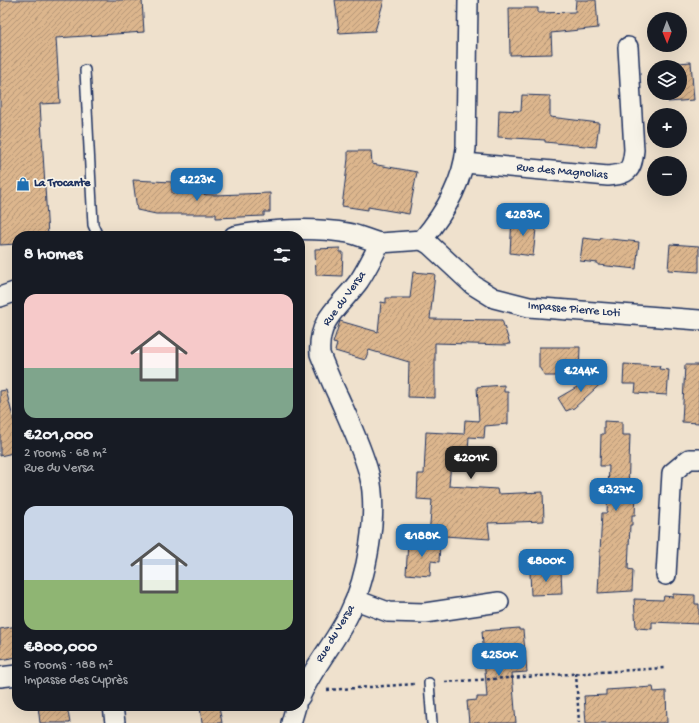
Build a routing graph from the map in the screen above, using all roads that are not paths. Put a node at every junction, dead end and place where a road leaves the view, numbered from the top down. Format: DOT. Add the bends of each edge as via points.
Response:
graph roads {
  1 [pos="468,0"];
  2 [pos="628,47"];
  3 [pos="85,70"];
  4 [pos="465,163"];
  5 [pos="96,231"];
  6 [pos="269,231"];
  7 [pos="422,240"];
  8 [pos="380,243"];
  9 [pos="12,293"];
  10 [pos="0,297"];
  11 [pos="699,320"];
  12 [pos="699,459"];
  13 [pos="666,575"];
  14 [pos="356,600"];
  15 [pos="499,602"];
  16 [pos="12,676"];
  17 [pos="0,677"];
  18 [pos="429,683"];
  19 [pos="305,686"];
  20 [pos="114,711"];
  21 [pos="295,711"];
  22 [pos="116,723"];
  23 [pos="291,723"];
  24 [pos="432,723"];
  1 -- 4 [label="street"];
  2 -- 4 [label="street, Rue des Magnolias" via="634,150 633,162 628,171 608,176"];
  3 -- 5 [label="lane" via="93,225"];
  4 -- 7 [label="street" via="444,209"];
  6 -- 8 [label="street" via="320,230 348,233"];
  7 -- 8 [label="street"];
  7 -- 11 [label="street, Impasse Pierre Loti" via="474,285 494,298 529,307"];
  8 -- 14 [label="street, Rue du Versa" via="358,282 327,321 319,345 320,354 358,440 369,476 372,504 368,557"];
  9 -- 10 [label="street"];
  12 -- 13 [label="street" via="689,459 672,474"];
  14 -- 15 [label="street" via="388,612 425,613"];
  14 -- 19 [label="street, Rue du Versa"];
  16 -- 17 [label="street"];
  18 -- 24 [label="lane"];
  20 -- 22 [label="street"];
  21 -- 23 [label="street, Rue du Versa"];
}
